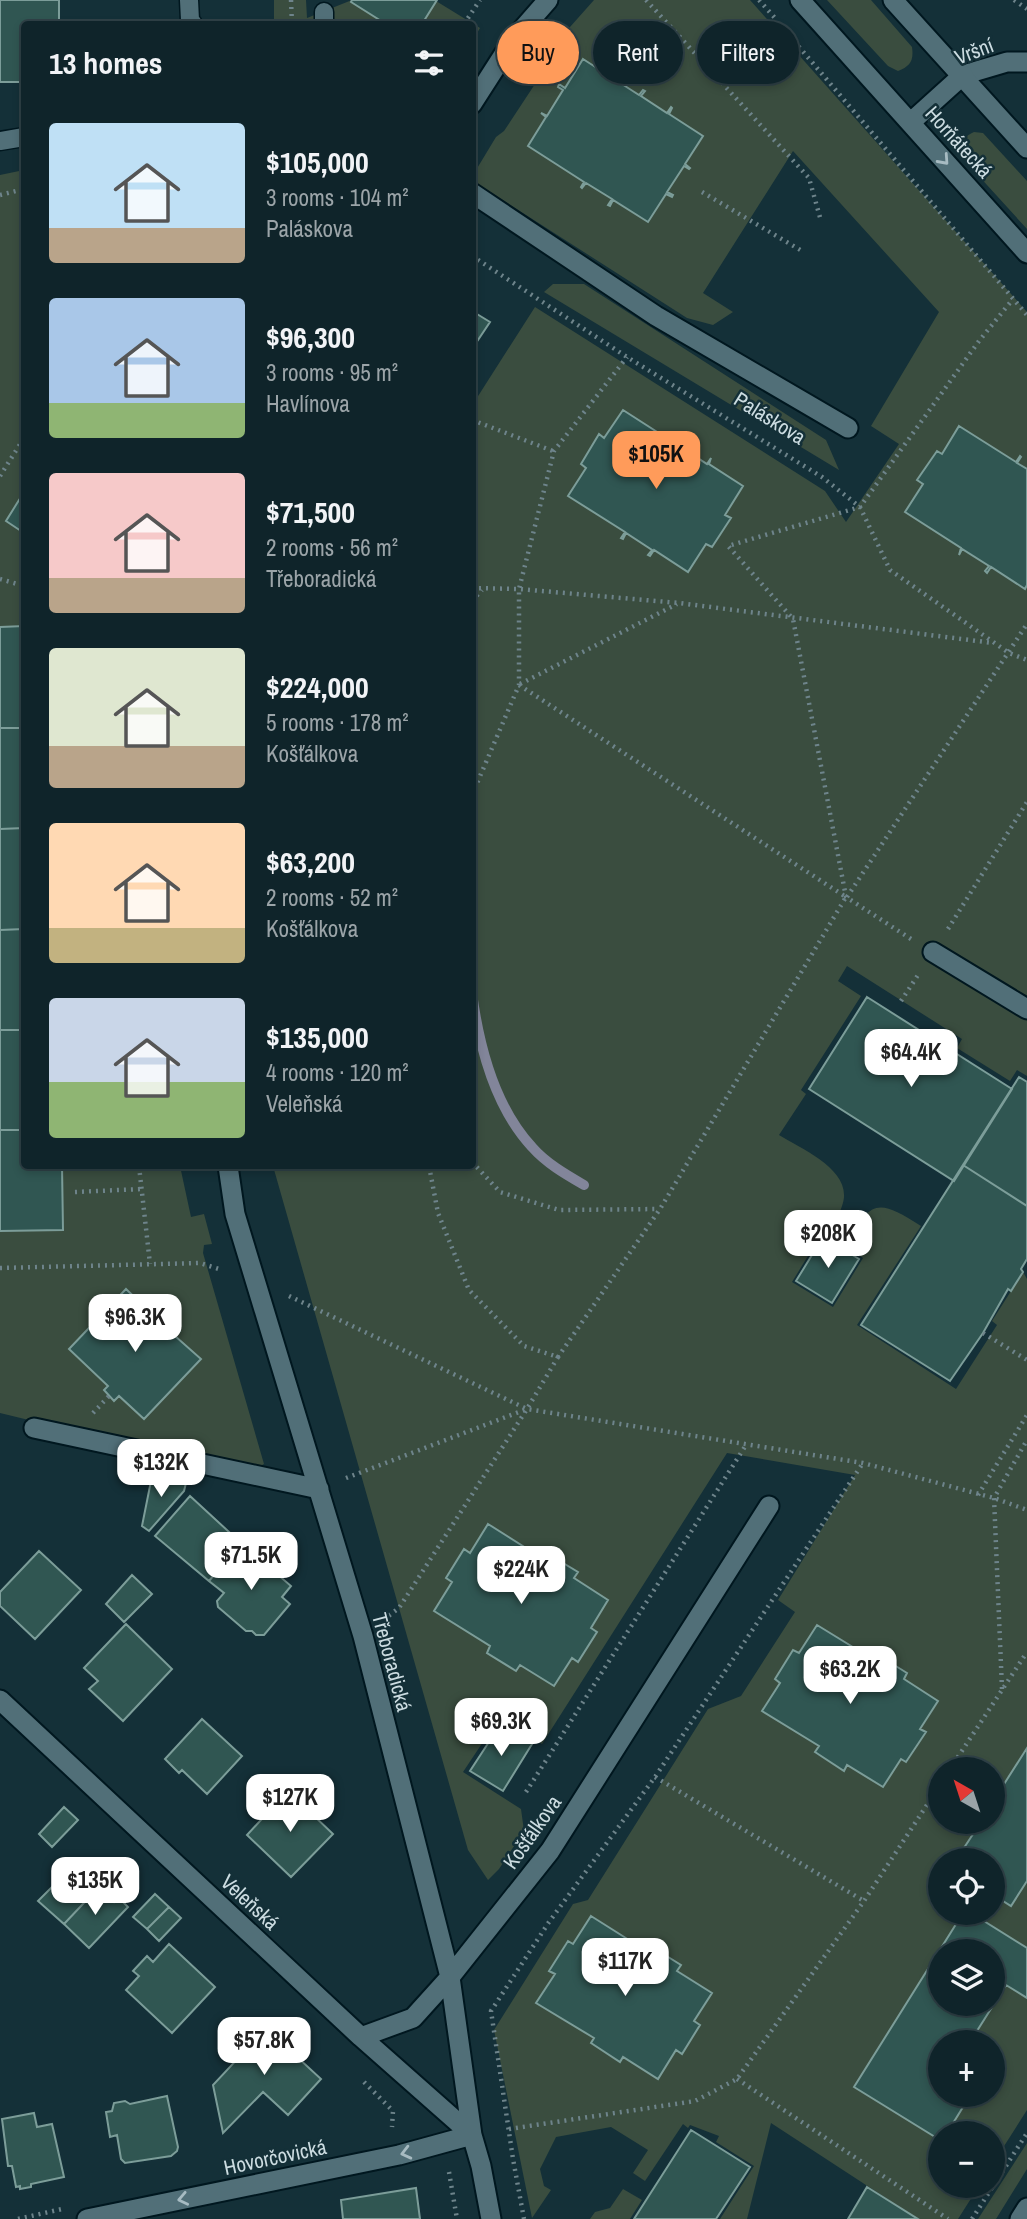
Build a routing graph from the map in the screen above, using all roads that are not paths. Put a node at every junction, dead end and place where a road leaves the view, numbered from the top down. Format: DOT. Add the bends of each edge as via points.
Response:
graph roads {
  1 [pos="189,0"];
  2 [pos="548,0"];
  3 [pos="800,0"];
  4 [pos="893,0"];
  5 [pos="190,21"];
  6 [pos="1027,62"];
  7 [pos="963,75"];
  8 [pos="476,98"];
  9 [pos="911,122"];
  10 [pos="21,137"];
  11 [pos="0,141"];
  12 [pos="1027,148"];
  13 [pos="476,195"];
  14 [pos="1027,253"];
  15 [pos="848,428"];
  16 [pos="933,952"];
  17 [pos="1027,1009"];
  18 [pos="228,1169"];
  19 [pos="34,1428"];
  20 [pos="319,1489"];
  21 [pos="769,1506"];
  22 [pos="0,1700"];
  23 [pos="450,1977"];
  24 [pos="361,2037"];
  25 [pos="472,2135"];
  26 [pos="1027,2208"];
  27 [pos="87,2219"];
  28 [pos="491,2219"];
  29 [pos="1020,2219"];
  1 -- 5 [label="lane"];
  2 -- 8 [label="street" via="513,40"];
  3 -- 9 [label="street, Horňátecká"];
  4 -- 7 [label="street"];
  6 -- 7 [label="street, Vršní" via="1007,62"];
  7 -- 9 [label="street, Vršní"];
  7 -- 12 [label="street"];
  9 -- 14 [label="street, Horňátecká, one-way"];
  10 -- 11 [label="lane"];
  13 -- 15 [label="street, Paláskova" via="656,316"];
  16 -- 17 [label="street"];
  18 -- 20 [label="street, Třeboradická" via="235,1214"];
  19 -- 20 [label="street"];
  20 -- 23 [label="street, Třeboradická" via="363,1636"];
  21 -- 23 [label="street, Košťálkova" via="550,1851"];
  22 -- 24 [label="street, Veleňská"];
  23 -- 24 [label="street, Košťálkova" via="413,2018"];
  23 -- 25 [label="street, Třeboradická"];
  24 -- 25 [label="street, Veleňská"];
  25 -- 27 [label="street, Hovorčovická, one-way" via="399,2155"];
  25 -- 28 [label="street, Třeboradická"];
  26 -- 29 [label="street"];
}
